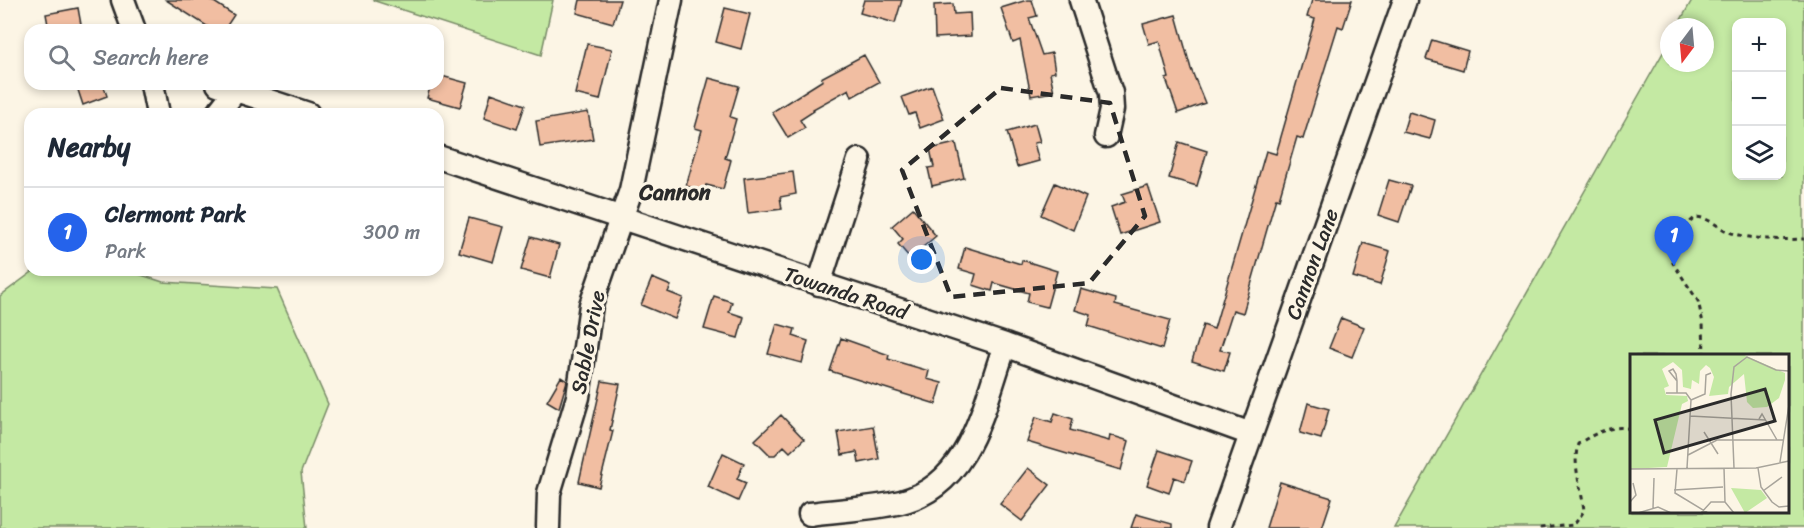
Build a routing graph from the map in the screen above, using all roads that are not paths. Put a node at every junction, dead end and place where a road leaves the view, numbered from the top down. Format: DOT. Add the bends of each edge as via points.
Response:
graph roads {
  1 [pos="123,0"];
  2 [pos="671,0"];
  3 [pos="1082,0"];
  4 [pos="1405,0"];
  5 [pos="132,24"];
  6 [pos="153,90"];
  7 [pos="226,90"];
  8 [pos="236,90"];
  9 [pos="157,108"];
  10 [pos="219,108"];
  11 [pos="290,108"];
  12 [pos="1106,136"];
  13 [pos="444,159"];
  14 [pos="859,160"];
  15 [pos="621,218"];
  16 [pos="819,284"];
  17 [pos="1005,345"];
  18 [pos="1251,434"];
  19 [pos="810,514"];
  20 [pos="548,528"];
  21 [pos="1218,528"];
  1 -- 5 [label="street"];
  2 -- 15 [label="street, Sable Drive" via="631,190"];
  3 -- 12 [label="street" via="1111,93"];
  4 -- 18 [label="street, Cannon Lane"];
  6 -- 9 [label="street"];
  7 -- 10 [label="street"];
  8 -- 11 [label="street"];
  13 -- 15 [label="street, Towanda Road"];
  14 -- 16 [label="street"];
  15 -- 16 [label="street, Towanda Road"];
  15 -- 20 [label="street, Sable Drive" via="591,305 578,396 549,493"];
  16 -- 17 [label="street, Towanda Road"];
  17 -- 18 [label="street, Towanda Road"];
  17 -- 19 [label="street" via="971,442 956,468 941,483 902,502"];
  18 -- 21 [label="street, Cannon Lane"];
}
